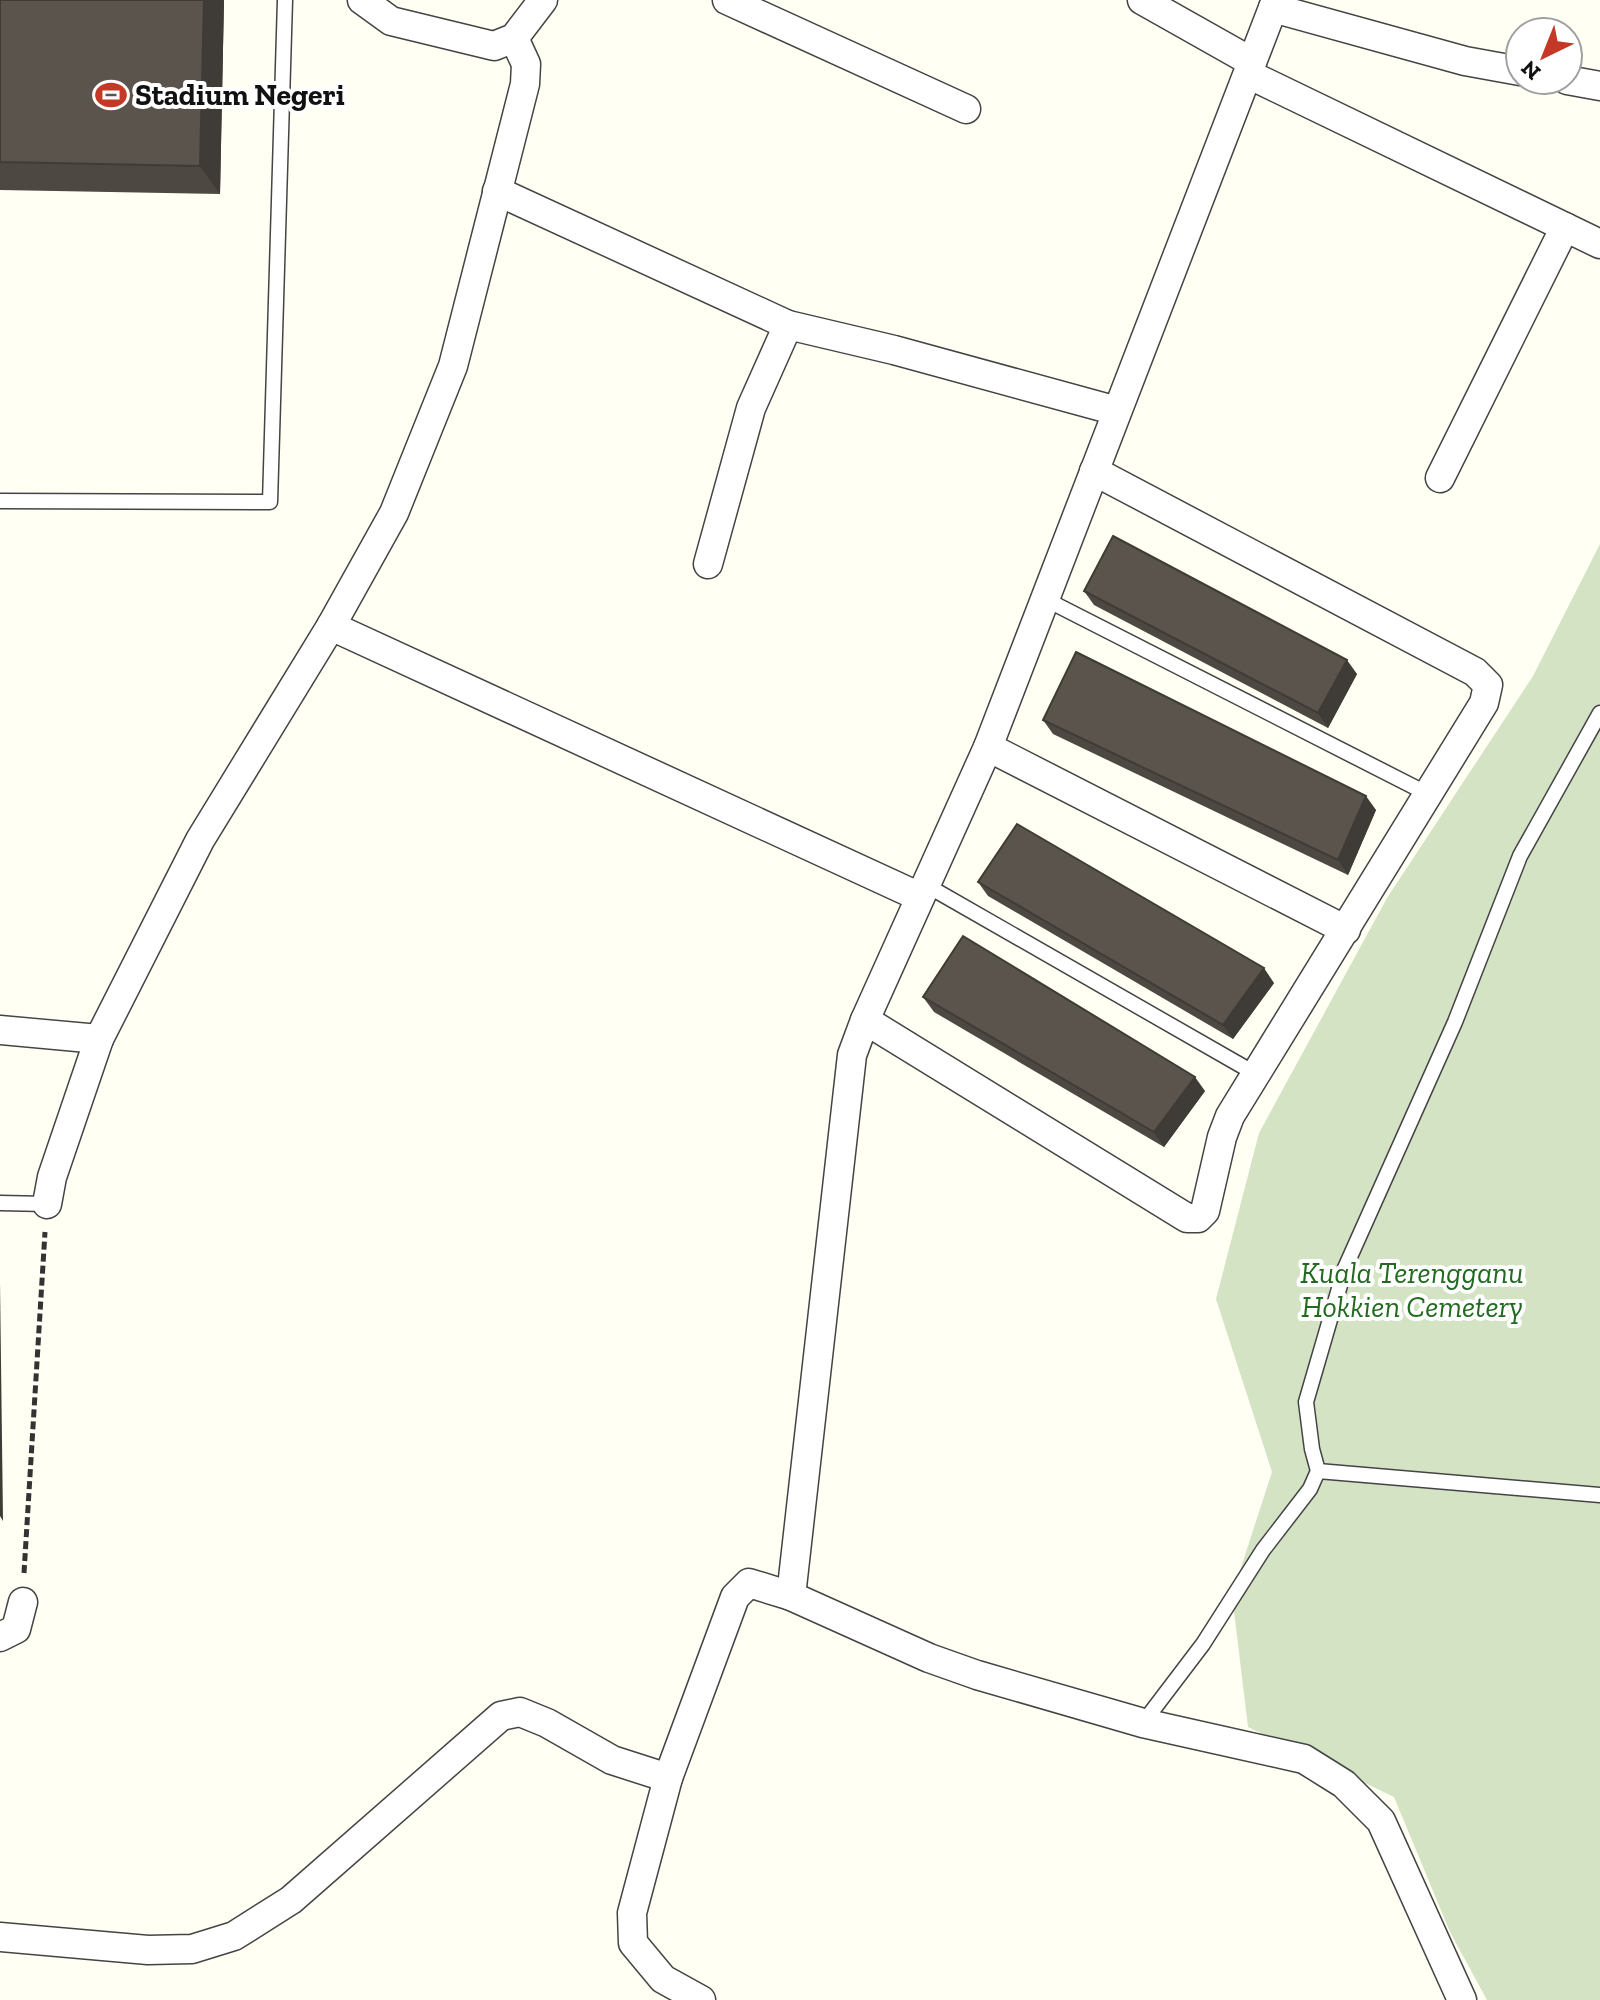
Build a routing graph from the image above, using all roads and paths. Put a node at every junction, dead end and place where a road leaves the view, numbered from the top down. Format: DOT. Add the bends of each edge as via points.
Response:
graph roads {
  1 [pos="285,0"];
  2 [pos="362,0"];
  3 [pos="543,0"];
  4 [pos="727,0"];
  5 [pos="1142,0"];
  6 [pos="1274,4"];
  7 [pos="514,38"];
  8 [pos="1250,68"];
  9 [pos="1504,68"];
  10 [pos="966,109"];
  11 [pos="497,191"];
  12 [pos="1565,227"];
  13 [pos="1600,244"];
  14 [pos="788,325"];
  15 [pos="1117,411"];
  16 [pos="1094,471"];
  17 [pos="1440,478"];
  18 [pos="0,501"];
  19 [pos="708,564"];
  20 [pos="1045,599"];
  21 [pos="331,626"];
  22 [pos="1600,713"];
  23 [pos="988,747"];
  24 [pos="1428,794"];
  25 [pos="923,891"];
  26 [pos="1346,930"];
  27 [pos="865,1020"];
  28 [pos="0,1030"];
  29 [pos="99,1039"];
  30 [pos="1256,1074"];
  31 [pos="0,1203"];
  32 [pos="47,1204"];
  33 [pos="1318,1471"];
  34 [pos="1600,1495"];
  35 [pos="791,1596"];
  36 [pos="23,1602"];
  37 [pos="0,1637"];
  38 [pos="1143,1723"];
  39 [pos="668,1778"];
  40 [pos="0,1937"];
  41 [pos="701,2000"];
  42 [pos="1462,2000"];
  1 -- 18 [label="lane" via="270,502"];
  2 -- 7 [label="street" via="391,21 494,46"];
  3 -- 7 [label="street"];
  4 -- 10 [label="street"];
  5 -- 8 [label="street"];
  6 -- 8 [label="street"];
  6 -- 9 [label="street"];
  7 -- 11 [label="street" via="526,64 525,84"];
  8 -- 12 [label="street"];
  8 -- 15 [label="street"];
  11 -- 14 [label="street"];
  11 -- 21 [label="street" via="453,366 394,513"];
  12 -- 13 [label="street"];
  12 -- 17 [label="street"];
  14 -- 15 [label="street"];
  14 -- 19 [label="street" via="751,408"];
  15 -- 16 [label="street"];
  16 -- 20 [label="street"];
  16 -- 24 [label="street" via="1475,672 1488,685 1484,703"];
  20 -- 23 [label="street"];
  20 -- 24 [label="lane"];
  21 -- 25 [label="street"];
  21 -- 29 [label="street" via="200,840"];
  22 -- 33 [label="lane" via="1520,856 1455,1022 1345,1268 1306,1402"];
  23 -- 25 [label="street"];
  23 -- 26 [label="street"];
  24 -- 26 [label="street"];
  25 -- 27 [label="street"];
  25 -- 30 [label="lane"];
  26 -- 30 [label="street"];
  27 -- 30 [label="street" via="1187,1218 1205,1211 1222,1137"];
  27 -- 35 [label="street" via="852,1055"];
  28 -- 29 [label="street"];
  29 -- 32 [label="street"];
  31 -- 32 [label="lane"];
  32 -- 36 [label="path"];
  33 -- 34 [label="lane"];
  33 -- 38 [label="lane" via="1203,1644"];
  35 -- 38 [label="street" via="929,1658"];
  35 -- 39 [label="street" via="749,1583 735,1597"];
  36 -- 37 [label="street" via="16,1629"];
  38 -- 42 [label="street" via="1304,1759 1344,1784 1381,1821"];
  39 -- 40 [label="street" via="612,1760 520,1712 501,1716 291,1900 234,1936 192,1949 148,1950"];
  39 -- 41 [label="street" via="632,1913 633,1943 663,1979"];
}
